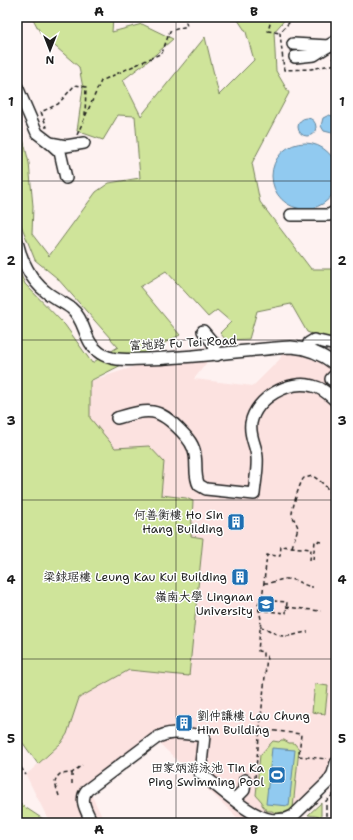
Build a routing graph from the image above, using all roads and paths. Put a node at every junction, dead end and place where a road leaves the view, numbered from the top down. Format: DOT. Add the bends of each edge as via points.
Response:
graph roads {
  1 [pos="184,17"];
  2 [pos="272,17"];
  3 [pos="280,33"];
  4 [pos="293,44"];
  5 [pos="308,51"];
  6 [pos="333,51"];
  7 [pos="295,57"];
  8 [pos="17,87"];
  9 [pos="85,118"];
  10 [pos="35,130"];
  11 [pos="50,143"];
  12 [pos="84,143"];
  13 [pos="66,146"];
  14 [pos="66,178"];
  15 [pos="336,211"];
  16 [pos="291,215"];
  17 [pos="17,242"];
  18 [pos="203,331"];
  19 [pos="336,346"];
  20 [pos="307,349"];
  21 [pos="217,355"];
  22 [pos="336,365"];
  23 [pos="336,401"];
  24 [pos="117,418"];
  25 [pos="335,512"];
  26 [pos="322,542"];
  27 [pos="292,547"];
  28 [pos="264,583"];
  29 [pos="313,587"];
  30 [pos="259,600"];
  31 [pos="286,607"];
  32 [pos="258,610"];
  33 [pos="321,611"];
  34 [pos="260,627"];
  35 [pos="308,632"];
  36 [pos="260,729"];
  37 [pos="332,761"];
  38 [pos="17,762"];
  39 [pos="82,764"];
  40 [pos="72,772"];
  41 [pos="26,775"];
  42 [pos="250,779"];
  43 [pos="72,786"];
  44 [pos="336,792"];
  45 [pos="59,796"];
  46 [pos="235,799"];
  47 [pos="273,821"];
  48 [pos="92,823"];
  49 [pos="326,823"];
  1 -- 9 [label="path" via="187,26 170,31 162,53 101,81"];
  2 -- 3 [label="path" via="268,31"];
  4 -- 5 [label="street"];
  5 -- 6 [label="street" via="317,54"];
  5 -- 7 [label="street"];
  8 -- 10 [label="street"];
  9 -- 10 [label="path" via="86,86 75,85 58,104 41,112 47,127"];
  9 -- 13 [label="path" via="76,137"];
  10 -- 11 [label="street"];
  11 -- 13 [label="street"];
  11 -- 14 [label="street" via="60,152"];
  12 -- 13 [label="street"];
  15 -- 16 [label="street" via="328,215"];
  17 -- 21 [label="street, 富地路 Fu Tei Road" via="24,261 38,284 76,313 90,342 103,355 119,359"];
  18 -- 21 [label="street" via="213,343"];
  19 -- 20 [label="street" via="314,340 309,343"];
  20 -- 21 [label="street, 富地路 Fu Tei Road" via="291,347"];
  20 -- 22 [label="street, 富地路 Fu Tei Road" via="324,356"];
  23 -- 24 [label="street" via="318,387 300,384 283,388 262,403 253,417 251,428 257,457 254,494 206,489 199,485 192,446 166,417 156,412 144,411"];
  25 -- 27 [label="path" via="331,493 324,483 313,476 304,478 300,482 292,509 298,528"];
  26 -- 27 [label="path" via="315,541 313,560 310,560 311,548"];
  27 -- 28 [label="path" via="281,546 280,556 267,555"];
  28 -- 29 [label="path" via="287,579"];
  28 -- 30 [label="path" via="264,591"];
  30 -- 31 [label="path" via="287,602"];
  30 -- 32 [label="path"];
  31 -- 32 [label="path" via="286,613"];
  31 -- 33 [label="path"];
  32 -- 34 [label="path"];
  34 -- 35 [label="path" via="281,635"];
  34 -- 36 [label="path" via="258,651 264,652 263,656 267,656"];
  36 -- 37 [label="path" via="301,734 299,756"];
  36 -- 42 [label="path"];
  37 -- 47 [label="street" via="333,774 328,782 293,816"];
  38 -- 41 [label="path"];
  39 -- 40 [label="path"];
  40 -- 43 [label="path"];
  40 -- 45 [label="path" via="60,774 56,778"];
  42 -- 46 [label="street"];
  44 -- 49 [label="path" via="326,801"];
  46 -- 47 [label="street" via="252,813"];
  46 -- 48 [label="street" via="200,773 204,736 168,733 155,739 85,792 83,803"];
}
